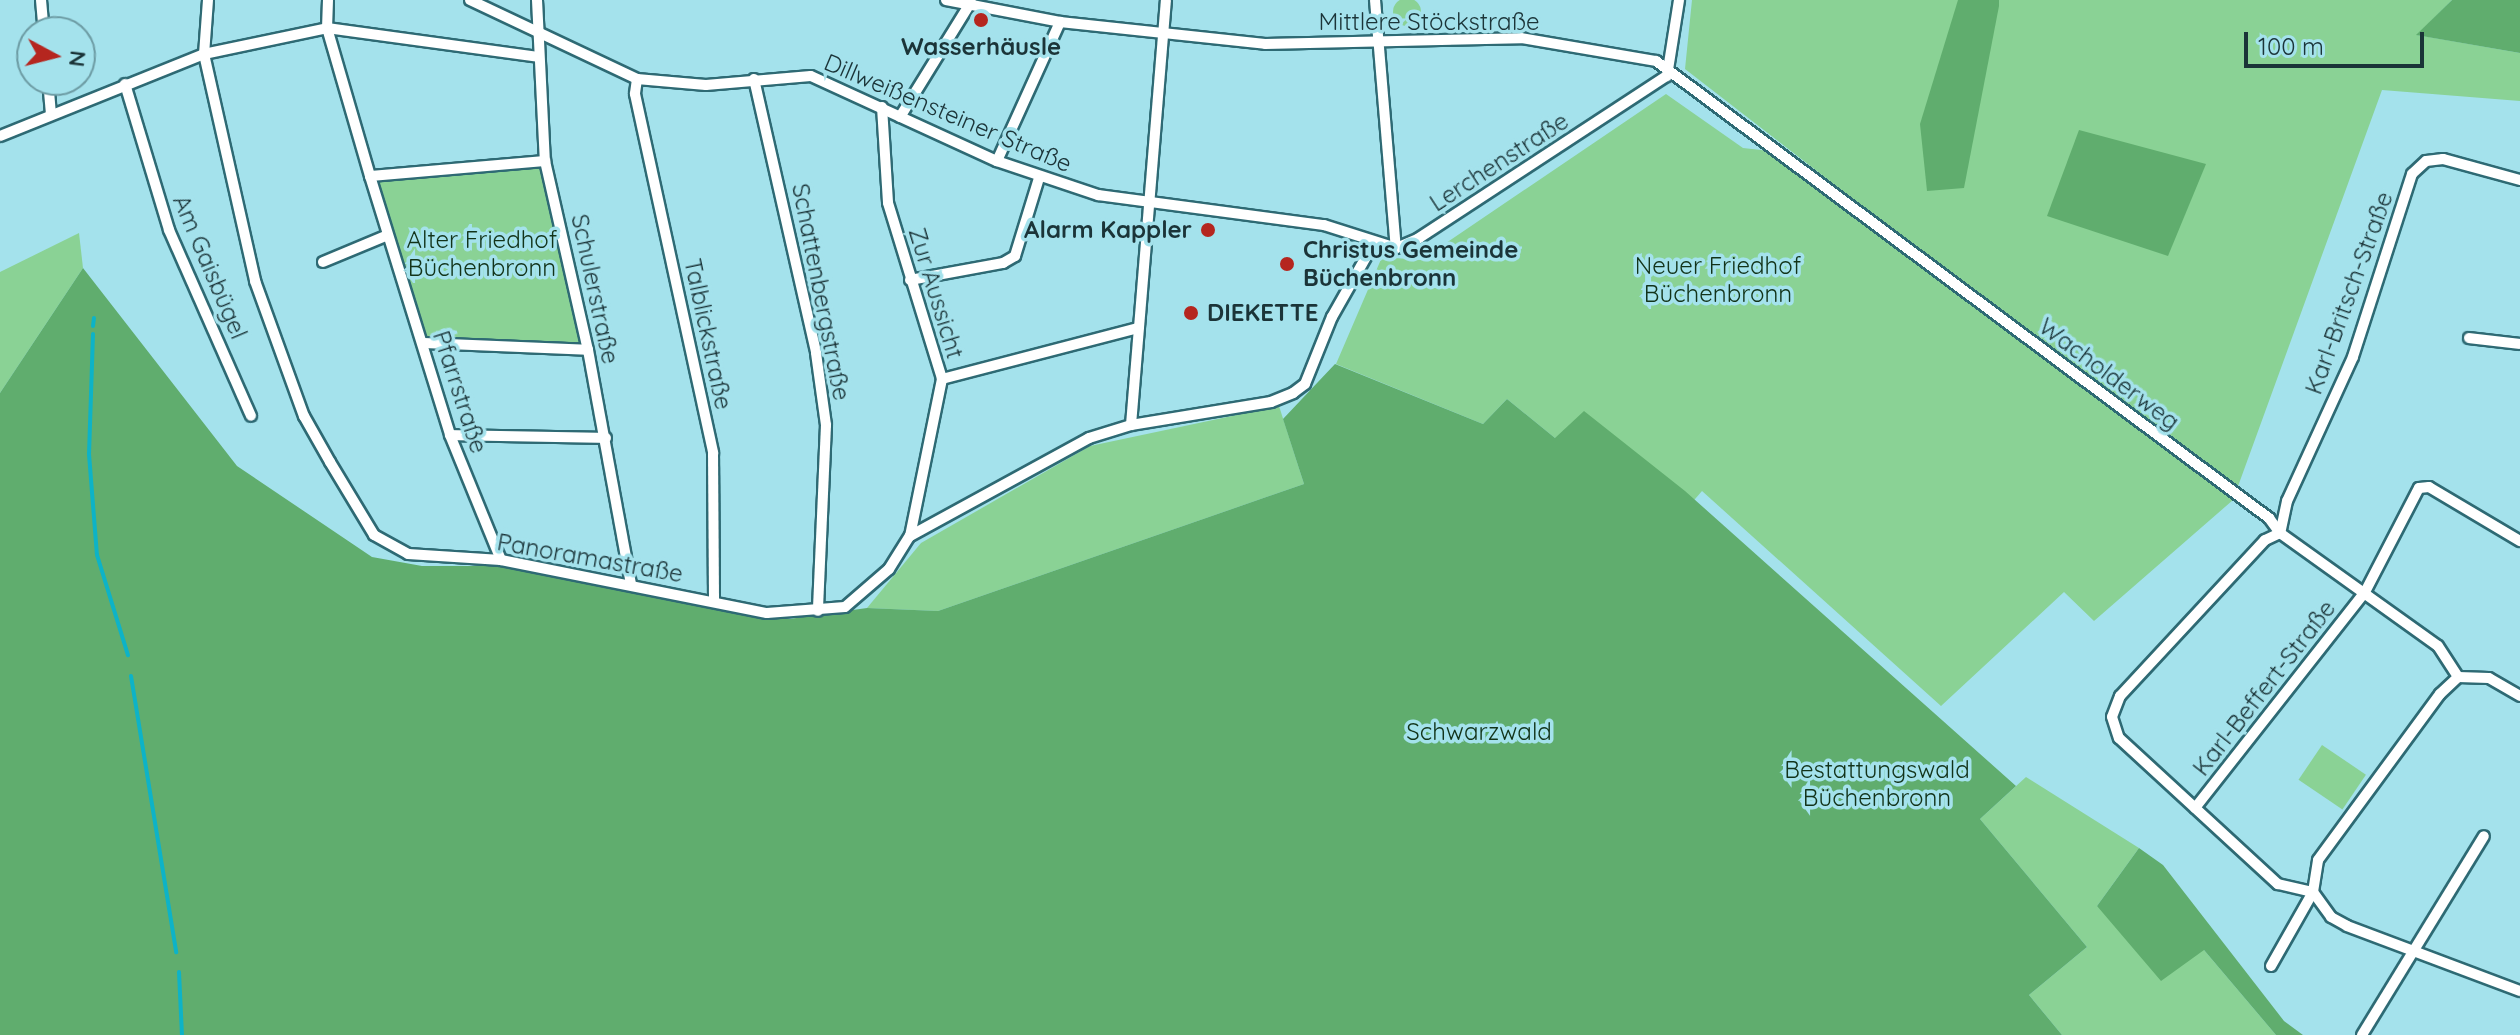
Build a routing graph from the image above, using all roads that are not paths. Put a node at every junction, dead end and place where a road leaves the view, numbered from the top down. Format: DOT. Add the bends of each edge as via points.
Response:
graph roads {
  1 [pos="208,0"];
  2 [pos="328,0"];
  3 [pos="470,0"];
  4 [pos="537,0"];
  5 [pos="946,0"];
  6 [pos="1166,0"];
  7 [pos="1375,0"];
  8 [pos="1679,0"];
  9 [pos="971,2"];
  10 [pos="1060,22"];
  11 [pos="327,28"];
  12 [pos="537,32"];
  13 [pos="1163,34"];
  14 [pos="1379,40"];
  15 [pos="204,54"];
  16 [pos="538,57"];
  17 [pos="1671,69"];
  18 [pos="637,79"];
  19 [pos="754,79"];
  20 [pos="125,84"];
  21 [pos="49,96"];
  22 [pos="882,107"];
  23 [pos="51,113"];
  24 [pos="900,117"];
  25 [pos="0,136"];
  26 [pos="545,161"];
  27 [pos="997,161"];
  28 [pos="370,176"];
  29 [pos="1039,178"];
  30 [pos="2520,180"];
  31 [pos="1148,202"];
  32 [pos="388,235"];
  33 [pos="1374,243"];
  34 [pos="1396,248"];
  35 [pos="323,262"];
  36 [pos="910,280"];
  37 [pos="1138,328"];
  38 [pos="2469,338"];
  39 [pos="423,343"];
  40 [pos="2520,344"];
  41 [pos="588,350"];
  42 [pos="942,379"];
  43 [pos="251,416"];
  44 [pos="1131,425"];
  45 [pos="450,435"];
  46 [pos="606,438"];
  47 [pos="2280,533"];
  48 [pos="910,536"];
  49 [pos="2520,541"];
  50 [pos="501,560"];
  51 [pos="631,584"];
  52 [pos="2365,592"];
  53 [pos="714,601"];
  54 [pos="818,611"];
  55 [pos="2458,677"];
  56 [pos="2520,696"];
  57 [pos="2195,808"];
  58 [pos="2484,836"];
  59 [pos="2313,892"];
  60 [pos="2410,954"];
  61 [pos="2271,966"];
  62 [pos="2520,991"];
  63 [pos="2362,1035"];
  1 -- 15 [label="street, Panoramastraße"];
  2 -- 11 [label="street, Pfarrstraße"];
  3 -- 12 [label="street, Dillweißensteiner Straße"];
  4 -- 12 [label="street, Schulerstraße"];
  5 -- 9 [label="street, Mittlere Stöckstraße"];
  6 -- 13 [label="street"];
  7 -- 14 [label="street"];
  8 -- 17 [label="street"];
  9 -- 10 [label="street, Mittlere Stöckstraße"];
  9 -- 24 [label="street"];
  10 -- 13 [label="street, Mittlere Stöckstraße"];
  10 -- 27 [label="street"];
  11 -- 15 [label="street"];
  11 -- 16 [label="street"];
  11 -- 28 [label="street, Pfarrstraße"];
  12 -- 16 [label="street, Schulerstraße"];
  12 -- 18 [label="street, Dillweißensteiner Straße"];
  13 -- 14 [label="street, Mittlere Stöckstraße" via="1265,44"];
  13 -- 31 [label="street"];
  14 -- 17 [label="street, Mittlere Stöckstraße" via="1521,38 1656,61"];
  14 -- 34 [label="street"];
  15 -- 20 [label="street"];
  15 -- 50 [label="street, Panoramastraße" via="255,281 304,416 358,514 387,546 408,554"];
  16 -- 26 [label="street, Schulerstraße"];
  17 -- 34 [label="street, Lerchenstraße" via="1419,238"];
  17 -- 47 [label="street, Wacholderweg" via="2269,518"];
  18 -- 19 [label="street, Dillweißensteiner Straße" via="706,85"];
  18 -- 53 [label="street, Talblickstraße" via="635,94 713,453"];
  19 -- 22 [label="street, Dillweißensteiner Straße" via="811,76"];
  19 -- 54 [label="street, Schattenbergstraße" via="813,338 826,425"];
  20 -- 23 [label="street"];
  20 -- 43 [label="street, Am Gaisbügel" via="169,230"];
  21 -- 23 [label="street"];
  22 -- 24 [label="street, Dillweißensteiner Straße"];
  22 -- 36 [label="street, Zur Aussicht" via="888,203"];
  23 -- 25 [label="street"];
  24 -- 27 [label="street, Dillweißensteiner Straße"];
  26 -- 28 [label="street"];
  26 -- 41 [label="street, Schulerstraße"];
  27 -- 29 [label="street, Dillweißensteiner Straße"];
  28 -- 32 [label="street, Pfarrstraße"];
  29 -- 31 [label="street, Dillweißensteiner Straße"];
  29 -- 36 [label="street" via="1015,256 1003,263"];
  30 -- 47 [label="street, Karl-Britsch-Straße" via="2443,159 2426,161 2412,174 2353,357 2287,501"];
  31 -- 33 [label="street, Dillweißensteiner Straße" via="1324,225"];
  31 -- 37 [label="street"];
  32 -- 35 [label="street"];
  32 -- 39 [label="street, Pfarrstraße"];
  33 -- 34 [label="street"];
  33 -- 44 [label="street, Panoramastraße" via="1332,317 1305,384 1271,402"];
  36 -- 42 [label="street, Zur Aussicht"];
  37 -- 42 [label="street"];
  37 -- 44 [label="street"];
  38 -- 40 [label="street"];
  39 -- 41 [label="street"];
  39 -- 45 [label="street, Pfarrstraße"];
  41 -- 46 [label="street, Schulerstraße"];
  42 -- 48 [label="street, Zur Aussicht"];
  44 -- 48 [label="street, Panoramastraße" via="1089,438"];
  45 -- 46 [label="street"];
  45 -- 50 [label="street, Pfarrstraße"];
  46 -- 51 [label="street, Schulerstraße"];
  47 -- 52 [label="street, Wacholderweg"];
  47 -- 57 [label="street" via="2265,540 2114,707 2119,738"];
  48 -- 54 [label="street, Panoramastraße" via="889,569 861,597 845,607"];
  49 -- 52 [label="street, Karl-Beffert-Straße" via="2429,487 2419,488"];
  50 -- 51 [label="street, Panoramastraße"];
  51 -- 53 [label="street, Panoramastraße"];
  52 -- 55 [label="street, Wacholderweg" via="2438,646"];
  52 -- 57 [label="street, Karl-Beffert-Straße"];
  53 -- 54 [label="street, Panoramastraße" via="782,615"];
  55 -- 56 [label="street" via="2489,678"];
  55 -- 59 [label="street" via="2318,860"];
  57 -- 59 [label="street" via="2278,884"];
  58 -- 60 [label="street"];
  59 -- 60 [label="street" via="2331,917"];
  59 -- 61 [label="street"];
  60 -- 62 [label="street"];
  60 -- 63 [label="street"];
}
